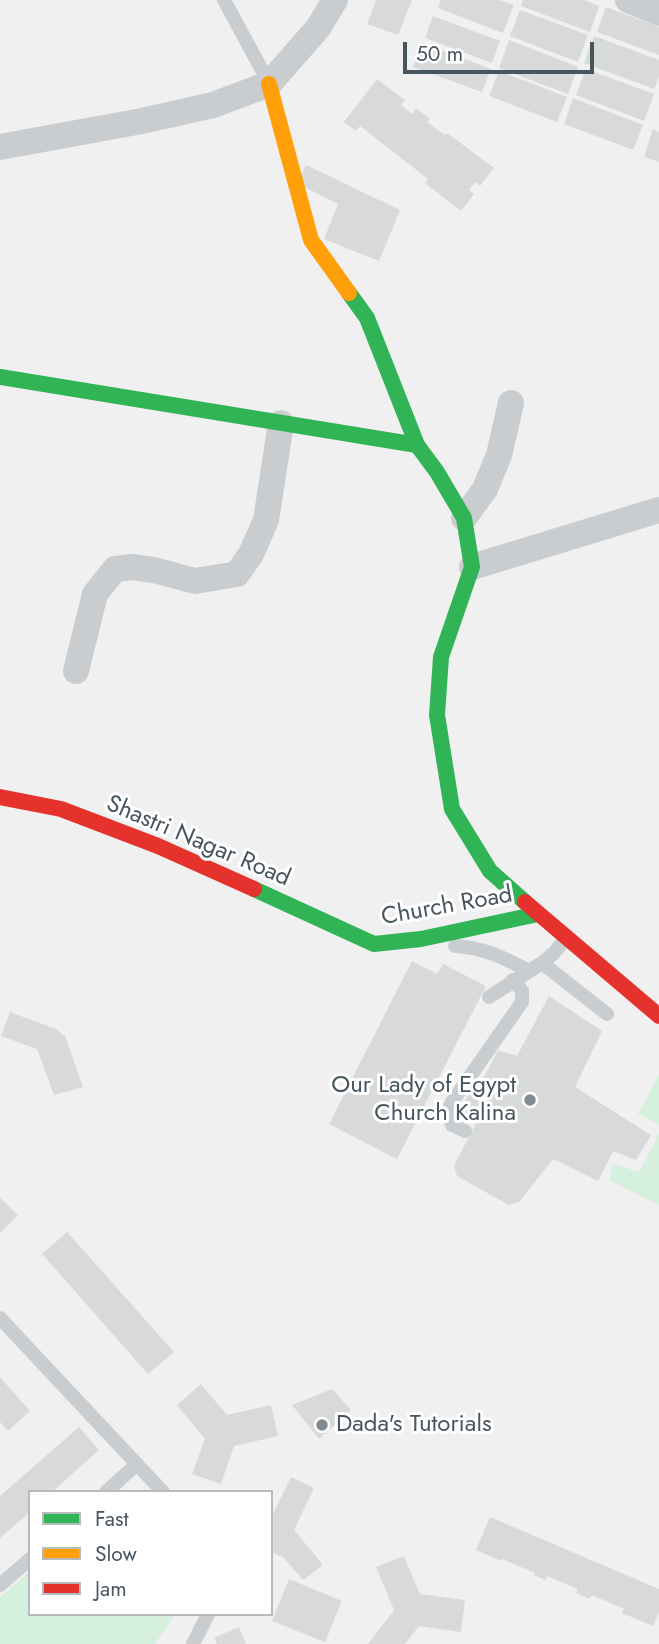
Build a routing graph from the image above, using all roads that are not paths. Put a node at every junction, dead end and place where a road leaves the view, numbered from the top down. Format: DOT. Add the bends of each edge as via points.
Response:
graph roads {
  1 [pos="224,0"];
  2 [pos="335,0"];
  3 [pos="628,0"];
  4 [pos="659,13"];
  5 [pos="269,84"];
  6 [pos="1,147"];
  7 [pos="0,377"];
  8 [pos="511,403"];
  9 [pos="281,423"];
  10 [pos="417,445"];
  11 [pos="659,510"];
  12 [pos="464,519"];
  13 [pos="472,567"];
  14 [pos="76,671"];
  15 [pos="0,797"];
  16 [pos="538,914"];
  17 [pos="566,938"];
  18 [pos="374,944"];
  19 [pos="445,950"];
  20 [pos="542,963"];
  21 [pos="529,971"];
  22 [pos="513,980"];
  23 [pos="489,997"];
  24 [pos="607,1014"];
  25 [pos="659,1016"];
  26 [pos="464,1131"];
  27 [pos="0,1318"];
  28 [pos="137,1464"];
  29 [pos="108,1490"];
  30 [pos="161,1490"];
  31 [pos="28,1561"];
  32 [pos="0,1585"];
  33 [pos="207,1616"];
  34 [pos="193,1644"];
  1 -- 5 [label="lane"];
  2 -- 5 [label="street" via="318,28"];
  3 -- 4 [label="street"];
  5 -- 6 [label="street" via="213,105"];
  5 -- 10 [label="street" via="311,240 367,318"];
  7 -- 9 [label="street"];
  8 -- 12 [label="street" via="485,489"];
  9 -- 10 [label="street"];
  9 -- 14 [label="street" via="265,520 237,575 195,581 154,570 115,569 95,593"];
  10 -- 12 [label="street"];
  11 -- 13 [label="street"];
  12 -- 13 [label="street"];
  13 -- 16 [label="street" via="441,657 437,715 452,809 490,871"];
  15 -- 18 [label="street, Shastri Nagar Road" via="61,809 158,846"];
  16 -- 17 [label="street, Church Road"];
  16 -- 18 [label="street, Church Road" via="421,939"];
  17 -- 20 [label="lane"];
  17 -- 25 [label="street, Church Road"];
  19 -- 21 [label="lane" via="478,948"];
  20 -- 21 [label="lane"];
  20 -- 24 [label="lane"];
  21 -- 22 [label="lane"];
  22 -- 23 [label="lane"];
  22 -- 26 [label="lane" via="522,990 522,1002 448,1112 452,1125"];
  27 -- 28 [label="lane"];
  28 -- 29 [label="lane"];
  28 -- 30 [label="lane"];
  31 -- 32 [label="lane"];
  33 -- 34 [label="lane"];
}
